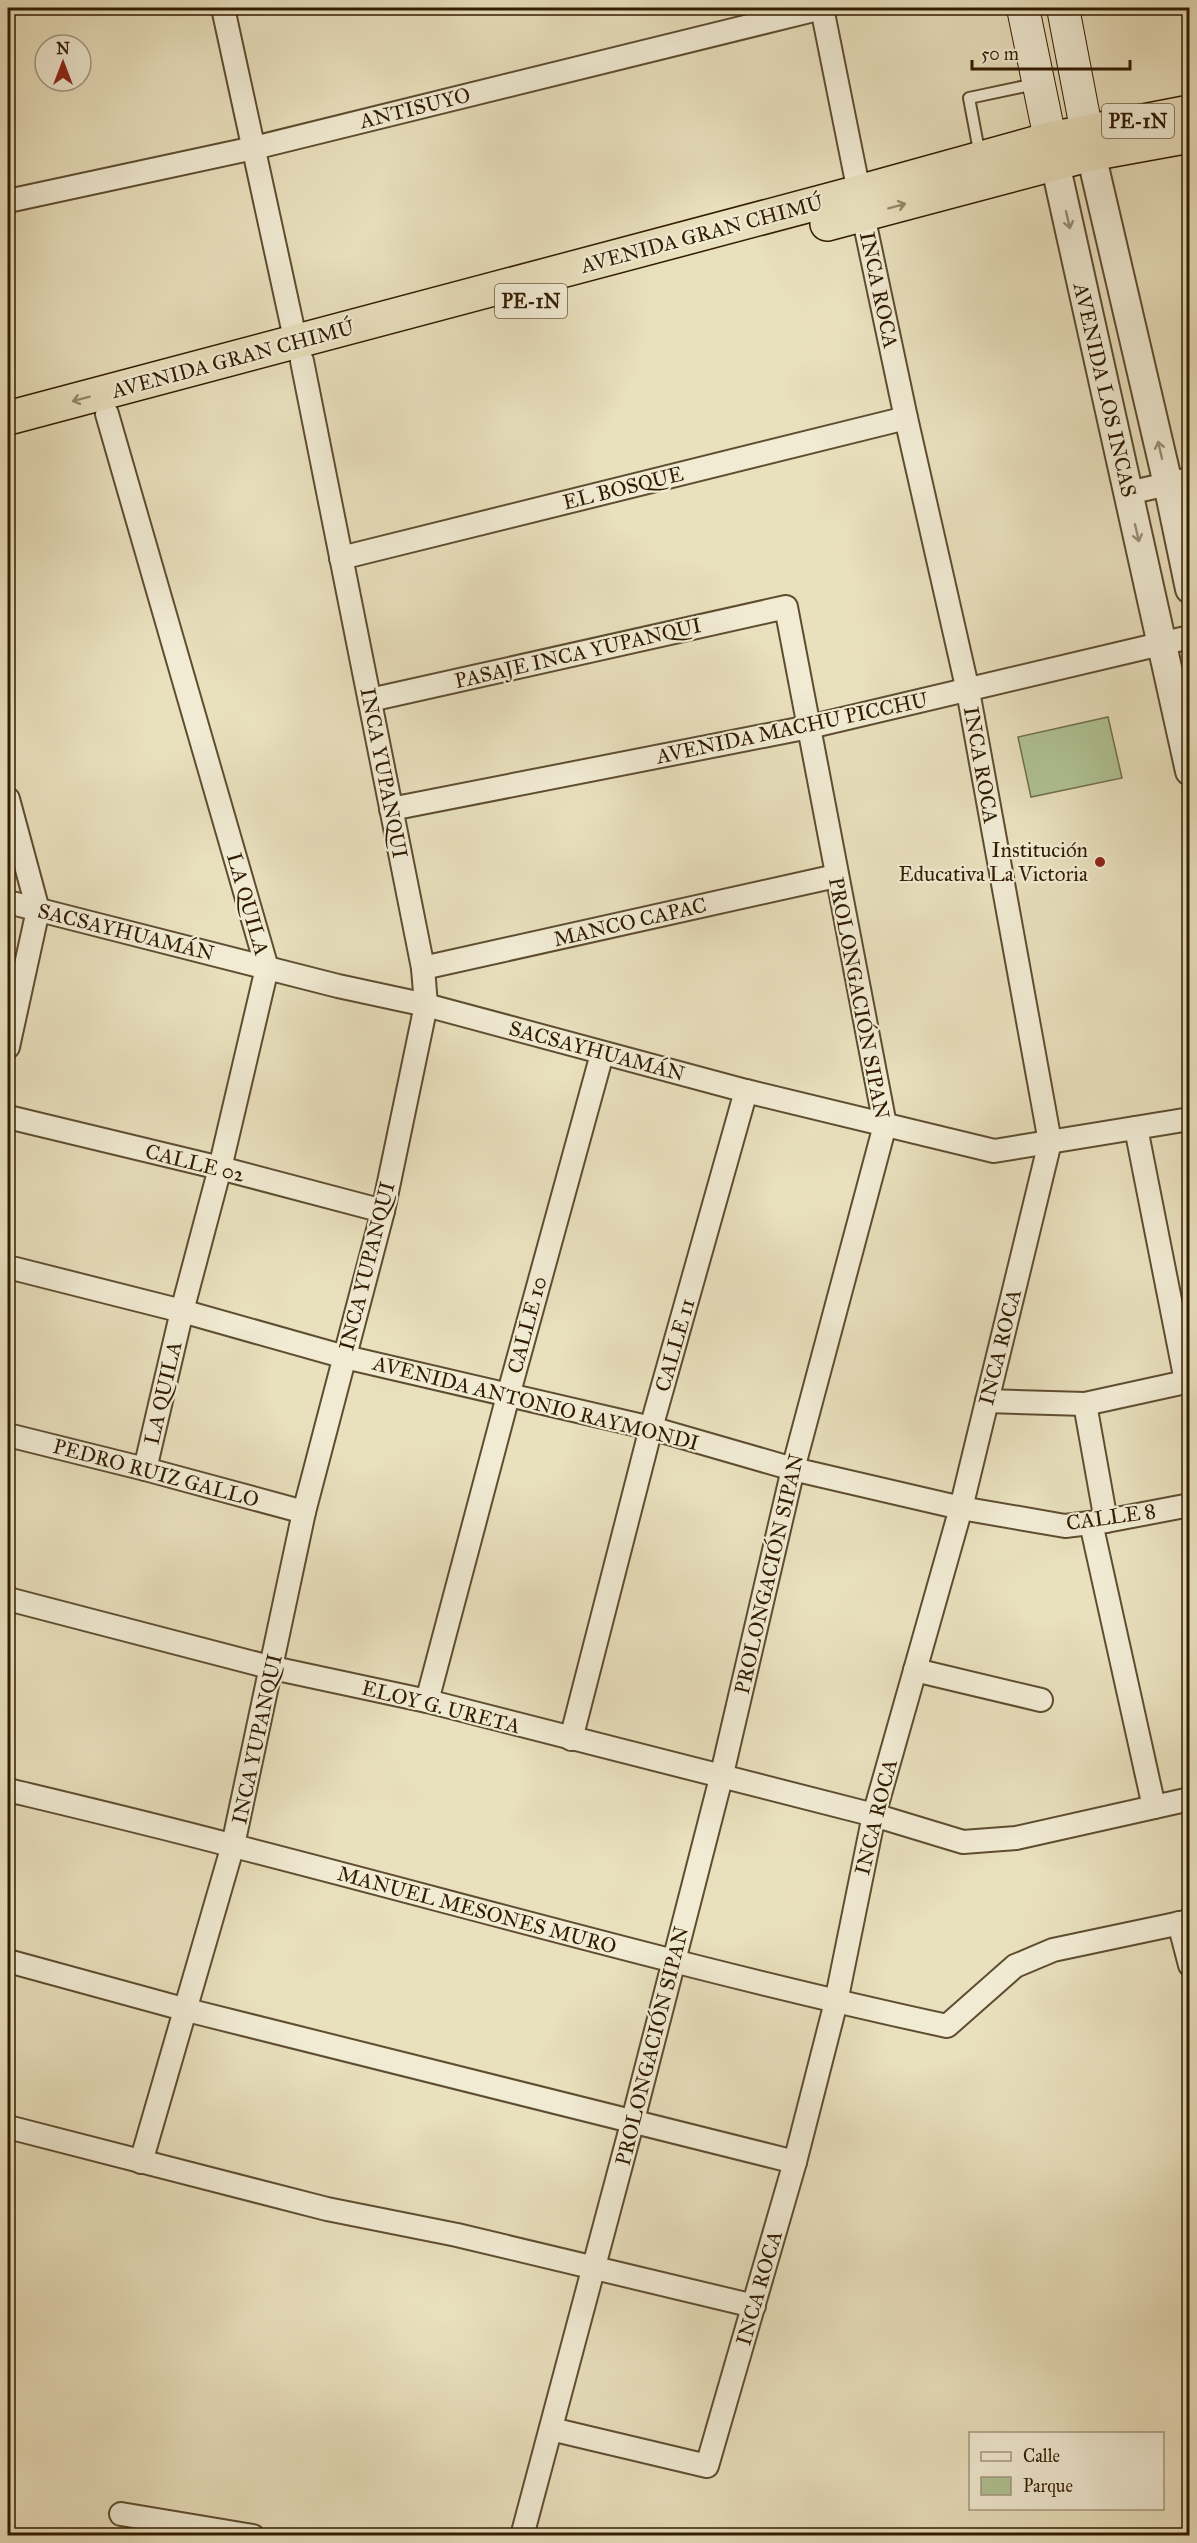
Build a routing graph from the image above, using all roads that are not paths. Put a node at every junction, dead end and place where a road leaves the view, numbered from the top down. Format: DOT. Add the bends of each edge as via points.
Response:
graph roads {
  1 [pos="224,8"];
  2 [pos="822,8"];
  3 [pos="1023,8"];
  4 [pos="1063,8"];
  5 [pos="1038,83"];
  6 [pos="1190,112"];
  7 [pos="1190,136"];
  8 [pos="1089,142"];
  9 [pos="254,148"];
  10 [pos="1052,151"];
  11 [pos="981,158"];
  12 [pos="8,201"];
  13 [pos="861,204"];
  14 [pos="299,352"];
  15 [pos="106,414"];
  16 [pos="8,418"];
  17 [pos="906,418"];
  18 [pos="8,441"];
  19 [pos="1179,482"];
  20 [pos="1128,493"];
  21 [pos="341,558"];
  22 [pos="1190,589"];
  23 [pos="786,607"];
  24 [pos="1190,637"];
  25 [pos="1162,643"];
  26 [pos="968,691"];
  27 [pos="369,700"];
  28 [pos="809,727"];
  29 [pos="1190,771"];
  30 [pos="8,799"];
  31 [pos="392,809"];
  32 [pos="836,876"];
  33 [pos="8,902"];
  34 [pos="38,910"];
  35 [pos="267,968"];
  36 [pos="423,968"];
  37 [pos="426,1005"];
  38 [pos="8,1047"];
  39 [pos="602,1054"];
  40 [pos="746,1091"];
  41 [pos="8,1117"];
  42 [pos="1190,1119"];
  43 [pos="885,1125"];
  44 [pos="1136,1128"];
  45 [pos="1050,1142"];
  46 [pos="220,1168"];
  47 [pos="383,1211"];
  48 [pos="8,1267"];
  49 [pos="182,1311"];
  50 [pos="345,1357"];
  51 [pos="1188,1381"];
  52 [pos="508,1396"];
  53 [pos="987,1401"];
  54 [pos="1085,1404"];
  55 [pos="651,1428"];
  56 [pos="8,1435"];
  57 [pos="145,1469"];
  58 [pos="793,1469"];
  59 [pos="1190,1504"];
  60 [pos="961,1509"];
  61 [pos="304,1512"];
  62 [pos="1099,1522"];
  63 [pos="8,1599"];
  64 [pos="273,1668"];
  65 [pos="915,1670"];
  66 [pos="1041,1700"];
  67 [pos="427,1701"];
  68 [pos="571,1739"];
  69 [pos="721,1778"];
  70 [pos="8,1790"];
  71 [pos="1190,1799"];
  72 [pos="1154,1808"];
  73 [pos="874,1815"];
  74 [pos="233,1845"];
  75 [pos="1184,1922"];
  76 [pos="8,1961"];
  77 [pos="673,1962"];
  78 [pos="1190,1965"];
  79 [pos="836,2002"];
  80 [pos="187,2010"];
  81 [pos="633,2120"];
  82 [pos="8,2127"];
  83 [pos="141,2162"];
  84 [pos="795,2162"];
  85 [pos="594,2268"];
  86 [pos="754,2306"];
  87 [pos="551,2429"];
  88 [pos="121,2514"];
  89 [pos="254,2535"];
  90 [pos="522,2535"];
  1 -- 9 [label="street, INCA YUPANQUI"];
  2 -- 9 [label="street, ANTISUYO"];
  2 -- 13 [label="street, INCA ROCA"];
  3 -- 5 [label="main road, AVENIDA LOS INCAS"];
  4 -- 8 [label="main road, AVENIDA LOS INCAS"];
  5 -- 10 [label="main road, AVENIDA LOS INCAS"];
  5 -- 11 [label="lane" via="969,98"];
  6 -- 8 [label="highway, AVENIDA GRAN CHIMÚ / PE-1N"];
  7 -- 8 [label="highway, AVENIDA GRAN CHIMÚ / PE-1N"];
  8 -- 10 [label="highway, AVENIDA GRAN CHIMÚ / PE-1N"];
  19 -- 8 [label="street, AVENIDA LOS INCAS, one-way"];
  9 -- 12 [label="street, ANTISUYO"];
  9 -- 14 [label="street, INCA YUPANQUI"];
  10 -- 11 [label="highway, AVENIDA GRAN CHIMÚ / PE-1N"];
  13 -- 10 [label="highway, AVENIDA GRAN CHIMÚ / PE-1N, one-way"];
  10 -- 20 [label="street, AVENIDA LOS INCAS, one-way"];
  11 -- 13 [label="highway, AVENIDA GRAN CHIMÚ / PE-1N"];
  13 -- 14 [label="highway, AVENIDA GRAN CHIMÚ / PE-1N"];
  13 -- 17 [label="street, INCA ROCA"];
  14 -- 15 [label="highway, AVENIDA GRAN CHIMÚ / PE-1N"];
  14 -- 16 [label="highway, AVENIDA GRAN CHIMÚ / PE-1N, one-way"];
  14 -- 21 [label="street, INCA YUPANQUI"];
  15 -- 18 [label="highway, AVENIDA GRAN CHIMÚ / PE-1N"];
  15 -- 35 [label="street, LA QUILA"];
  17 -- 21 [label="street, EL BOSQUE"];
  17 -- 26 [label="street, INCA ROCA"];
  19 -- 20 [label="street"];
  19 -- 22 [label="street, AVENIDA LOS INCAS"];
  20 -- 25 [label="street, AVENIDA LOS INCAS, one-way"];
  21 -- 27 [label="street, INCA YUPANQUI"];
  23 -- 27 [label="street, PASAJE INCA YUPANQUI"];
  23 -- 28 [label="street, PROLONGACIÓN SIPAN"];
  24 -- 25 [label="street, AVENIDA MACHU PICCHU"];
  25 -- 26 [label="street, AVENIDA MACHU PICCHU"];
  25 -- 29 [label="street, AVENIDA LOS INCAS"];
  26 -- 28 [label="street, AVENIDA MACHU PICCHU"];
  26 -- 45 [label="street, INCA ROCA"];
  27 -- 31 [label="street, INCA YUPANQUI"];
  28 -- 31 [label="street, AVENIDA MACHU PICCHU"];
  28 -- 32 [label="street, PROLONGACIÓN SIPAN"];
  30 -- 34 [label="street"];
  31 -- 36 [label="street, INCA YUPANQUI"];
  32 -- 36 [label="street, MANCO CAPAC"];
  32 -- 43 [label="street, PROLONGACIÓN SIPAN"];
  33 -- 34 [label="street, SACSAYHUAMÁN"];
  34 -- 35 [label="street, SACSAYHUAMÁN"];
  34 -- 38 [label="street"];
  35 -- 37 [label="street, SACSAYHUAMÁN"];
  35 -- 46 [label="street, LA QUILA"];
  36 -- 37 [label="street, INCA YUPANQUI"];
  37 -- 39 [label="street, SACSAYHUAMÁN"];
  37 -- 47 [label="street, INCA YUPANQUI"];
  39 -- 40 [label="street, SACSAYHUAMÁN"];
  39 -- 52 [label="street, CALLE 10"];
  40 -- 43 [label="street, SACSAYHUAMÁN"];
  40 -- 55 [label="street, CALLE 11"];
  41 -- 46 [label="street, CALLE 02"];
  42 -- 44 [label="street, SACSAYHUAMÁN"];
  43 -- 45 [label="street, SACSAYHUAMÁN" via="994,1151"];
  43 -- 58 [label="street, PROLONGACIÓN SIPAN"];
  44 -- 45 [label="street, SACSAYHUAMÁN"];
  44 -- 51 [label="street"];
  45 -- 53 [label="street, INCA ROCA"];
  46 -- 47 [label="street, CALLE 02"];
  46 -- 49 [label="street, LA QUILA"];
  47 -- 50 [label="street, INCA YUPANQUI"];
  48 -- 49 [label="street, AVENIDA ANTONIO RAYMONDI"];
  49 -- 50 [label="street, AVENIDA ANTONIO RAYMONDI"];
  49 -- 57 [label="street, LA QUILA"];
  50 -- 52 [label="street, AVENIDA ANTONIO RAYMONDI"];
  50 -- 61 [label="street, INCA YUPANQUI"];
  51 -- 54 [label="street"];
  52 -- 55 [label="street, AVENIDA ANTONIO RAYMONDI"];
  52 -- 67 [label="street, CALLE 10"];
  53 -- 54 [label="street"];
  53 -- 60 [label="street, INCA ROCA"];
  54 -- 62 [label="street"];
  55 -- 58 [label="street, AVENIDA ANTONIO RAYMONDI"];
  55 -- 68 [label="street, CALLE 11"];
  56 -- 57 [label="street, PEDRO RUIZ GALLO"];
  57 -- 61 [label="street, PEDRO RUIZ GALLO"];
  58 -- 60 [label="street, AVENIDA ANTONIO RAYMONDI"];
  58 -- 69 [label="street, PROLONGACIÓN SIPAN"];
  59 -- 62 [label="street, CALLE 8"];
  60 -- 62 [label="street, CALLE 8" via="1065,1526"];
  60 -- 65 [label="street, INCA ROCA"];
  61 -- 64 [label="street, INCA YUPANQUI"];
  62 -- 72 [label="street"];
  63 -- 64 [label="street, ELOY G. URETA"];
  64 -- 67 [label="street, ELOY G. URETA"];
  64 -- 74 [label="street, INCA YUPANQUI"];
  65 -- 66 [label="street"];
  65 -- 73 [label="street, INCA ROCA"];
  67 -- 68 [label="street, ELOY G. URETA"];
  68 -- 69 [label="street, ELOY G. URETA"];
  69 -- 73 [label="street, ELOY G. URETA"];
  69 -- 77 [label="street, PROLONGACIÓN SIPAN"];
  70 -- 74 [label="street, MANUEL MESONES MURO"];
  71 -- 72 [label="street, ELOY G. URETA"];
  72 -- 73 [label="street, ELOY G. URETA" via="1016,1838 963,1842"];
  73 -- 79 [label="street, INCA ROCA"];
  74 -- 77 [label="street, MANUEL MESONES MURO"];
  74 -- 80 [label="street, INCA YUPANQUI"];
  75 -- 78 [label="street"];
  75 -- 79 [label="street, MANUEL MESONES MURO" via="1053,1950 1015,1966 947,2026"];
  76 -- 80 [label="street"];
  77 -- 79 [label="street, MANUEL MESONES MURO"];
  77 -- 81 [label="street, PROLONGACIÓN SIPAN"];
  79 -- 84 [label="street, INCA ROCA"];
  80 -- 81 [label="street"];
  80 -- 83 [label="street, INCA YUPANQUI"];
  81 -- 84 [label="street"];
  81 -- 85 [label="street, PROLONGACIÓN SIPAN"];
  82 -- 83 [label="street"];
  83 -- 85 [label="street" via="327,2209"];
  84 -- 86 [label="street, INCA ROCA"];
  85 -- 86 [label="street"];
  85 -- 87 [label="street, PROLONGACIÓN SIPAN"];
  86 -- 87 [label="street, INCA ROCA" via="707,2466"];
  87 -- 90 [label="street, PROLONGACIÓN SIPAN"];
  88 -- 89 [label="street"];
}
